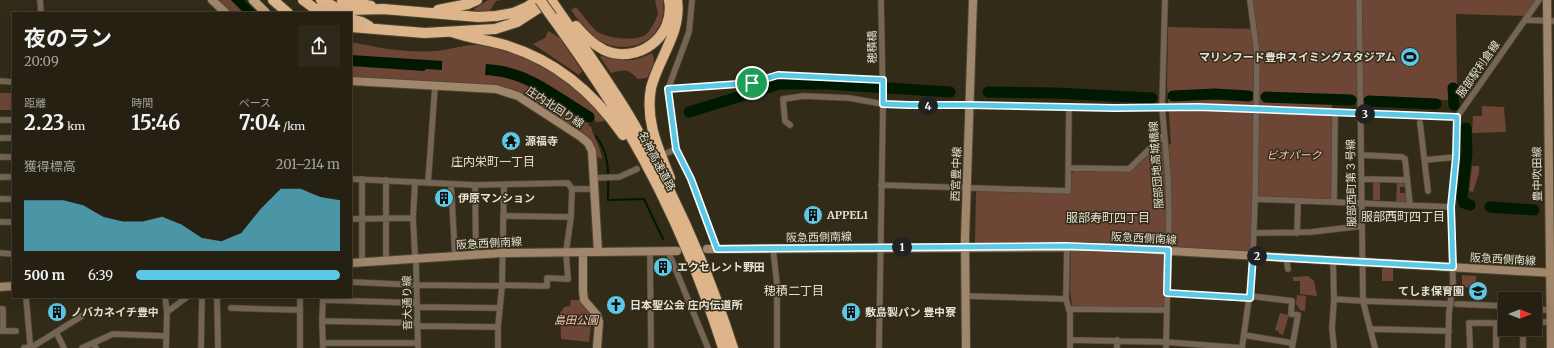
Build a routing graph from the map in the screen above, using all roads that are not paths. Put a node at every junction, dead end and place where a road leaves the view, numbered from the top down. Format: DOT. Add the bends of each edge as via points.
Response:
graph roads {
  1 [pos="40,0"];
  2 [pos="212,0"];
  3 [pos="253,0"];
  4 [pos="273,0"];
  5 [pos="279,0"];
  6 [pos="304,0"];
  7 [pos="321,0"];
  8 [pos="342,0"];
  9 [pos="356,0"];
  10 [pos="477,0"];
  11 [pos="539,0"];
  12 [pos="551,0"];
  13 [pos="556,0"];
  14 [pos="669,0"];
  15 [pos="677,0"];
  16 [pos="692,0"];
  17 [pos="881,0"];
  18 [pos="973,0"];
  19 [pos="1165,0"];
  20 [pos="1250,0"];
  21 [pos="1359,0"];
  22 [pos="1539,0"];
  23 [pos="1546,0"];
  24 [pos="367,5"];
  25 [pos="383,9"];
  26 [pos="41,12"];
  27 [pos="225,12"];
  28 [pos="265,12"];
  29 [pos="288,12"];
  30 [pos="288,12"];
  31 [pos="324,12"];
  32 [pos="424,12"];
  33 [pos="558,13"];
  34 [pos="352,19"];
  35 [pos="1525,20"];
  36 [pos="1550,21"];
  37 [pos="352,28"];
  38 [pos="372,28"];
  39 [pos="452,32"];
  40 [pos="0,81"];
  41 [pos="352,81"];
  42 [pos="883,81"];
  43 [pos="12,82"];
  44 [pos="435,86"];
  45 [pos="668,89"];
  46 [pos="883,104"];
  47 [pos="1162,104"];
  48 [pos="969,105"];
  49 [pos="1069,107"];
  50 [pos="1257,110"];
  51 [pos="1360,114"];
  52 [pos="1457,117"];
  53 [pos="1335,118"];
  54 [pos="0,120"];
  55 [pos="12,120"];
  56 [pos="1420,123"];
  57 [pos="790,125"];
  58 [pos="1164,135"];
  59 [pos="0,138"];
  60 [pos="12,138"];
  61 [pos="676,149"];
  62 [pos="665,154"];
  63 [pos="1361,155"];
  64 [pos="0,156"];
  65 [pos="12,156"];
  66 [pos="1456,157"];
  67 [pos="1425,160"];
  68 [pos="1069,168"];
  69 [pos="636,169"];
  70 [pos="0,177"];
  71 [pos="12,177"];
  72 [pos="594,178"];
  73 [pos="352,179"];
  74 [pos="362,179"];
  75 [pos="1361,179"];
  76 [pos="386,180"];
  77 [pos="1407,180"];
  78 [pos="415,182"];
  79 [pos="428,183"];
  80 [pos="451,184"];
  81 [pos="504,184"];
  82 [pos="475,185"];
  83 [pos="881,185"];
  84 [pos="966,188"];
  85 [pos="572,189"];
  86 [pos="594,189"];
  87 [pos="1428,191"];
  88 [pos="0,199"];
  89 [pos="12,199"];
  90 [pos="1255,199"];
  91 [pos="1298,201"];
  92 [pos="1334,202"];
  93 [pos="1361,203"];
  94 [pos="1410,205"];
  95 [pos="1451,207"];
  96 [pos="1551,215"];
  97 [pos="503,216"];
  98 [pos="571,217"];
  99 [pos="413,218"];
  100 [pos="352,219"];
  101 [pos="362,219"];
  102 [pos="386,219"];
  103 [pos="0,222"];
  104 [pos="12,222"];
  105 [pos="1362,226"];
  106 [pos="1254,233"];
  107 [pos="1297,233"];
  108 [pos="1552,244"];
  109 [pos="1066,246"];
  110 [pos="965,247"];
  111 [pos="880,248"];
  112 [pos="707,249"];
  113 [pos="717,249"];
  114 [pos="773,249"];
  115 [pos="1168,250"];
  116 [pos="650,251"];
  117 [pos="668,251"];
  118 [pos="677,251"];
  119 [pos="566,252"];
  120 [pos="583,252"];
  121 [pos="598,252"];
  122 [pos="0,253"];
  123 [pos="502,253"];
  124 [pos="12,254"];
  125 [pos="476,255"];
  126 [pos="455,256"];
  127 [pos="1253,256"];
  128 [pos="1286,257"];
  129 [pos="416,258"];
  130 [pos="1333,260"];
  131 [pos="386,261"];
  132 [pos="1362,261"];
  133 [pos="352,263"];
  134 [pos="362,263"];
  135 [pos="1453,267"];
  136 [pos="1288,269"];
  137 [pos="1552,273"];
  138 [pos="698,278"];
  139 [pos="352,282"];
  140 [pos="417,285"];
  141 [pos="502,285"];
  142 [pos="12,286"];
  143 [pos="0,287"];
  144 [pos="1167,293"];
  145 [pos="965,296"];
  146 [pos="1250,297"];
  147 [pos="26,298"];
  148 [pos="165,298"];
  149 [pos="187,298"];
  150 [pos="202,298"];
  151 [pos="217,298"];
  152 [pos="300,298"];
  153 [pos="323,299"];
  154 [pos="1066,299"];
  155 [pos="1334,299"];
  156 [pos="1363,301"];
  157 [pos="1451,304"];
  158 [pos="417,305"];
  159 [pos="1498,306"];
  160 [pos="231,308"];
  161 [pos="500,308"];
  162 [pos="0,309"];
  163 [pos="1069,309"];
  164 [pos="1542,309"];
  165 [pos="300,310"];
  166 [pos="1167,310"];
  167 [pos="1550,311"];
  168 [pos="167,312"];
  169 [pos="82,316"];
  170 [pos="322,321"];
  171 [pos="1542,322"];
  172 [pos="1550,322"];
  173 [pos="1496,323"];
  174 [pos="417,325"];
  175 [pos="498,327"];
  176 [pos="1370,329"];
  177 [pos="728,330"];
  178 [pos="2,331"];
  179 [pos="16,331"];
  180 [pos="1449,331"];
  181 [pos="56,332"];
  182 [pos="1244,335"];
  183 [pos="166,336"];
  184 [pos="1522,336"];
  185 [pos="1070,340"];
  186 [pos="1117,340"];
  187 [pos="323,345"];
  188 [pos="1166,345"];
  189 [pos="95,346"];
  190 [pos="418,346"];
  191 [pos="1292,346"];
  192 [pos="32,347"];
  193 [pos="24,348"];
  194 [pos="64,348"];
  195 [pos="82,348"];
  196 [pos="166,348"];
  197 [pos="201,348"];
  198 [pos="218,348"];
  199 [pos="300,348"];
  200 [pos="498,348"];
  201 [pos="597,348"];
  202 [pos="651,348"];
  203 [pos="708,348"];
  204 [pos="723,348"];
  205 [pos="734,348"];
  206 [pos="777,348"];
  207 [pos="879,348"];
  208 [pos="966,348"];
  209 [pos="1070,348"];
  210 [pos="1117,348"];
  211 [pos="1242,348"];
  212 [pos="1334,348"];
  213 [pos="1375,348"];
  214 [pos="1379,348"];
  215 [pos="1448,348"];
  216 [pos="1470,348"];
  217 [pos="1496,348"];
  218 [pos="1523,348"];
  219 [pos="1551,348"];
  1 -- 26 [label="street"];
  2 -- 27 [label="street"];
  3 -- 28 [label="main road"];
  4 -- 29 [label="highway"];
  5 -- 30 [label="highway"];
  6 -- 31 [label="highway"];
  7 -- 25 [label="highway" via="344,9"];
  8 -- 24 [label="highway"];
  9 -- 24 [label="highway"];
  10 -- 32 [label="highway" via="460,6"];
  11 -- 32 [label="highway" via="520,10 496,16"];
  11 -- 33 [label="highway, 名神高速道路, bridge"];
  12 -- 33 [label="highway, 名神高速道路"];
  12 -- 39 [label="highway" via="524,18 502,28"];
  13 -- 33 [label="highway"];
  14 -- 33 [label="highway" via="669,16 660,37 643,50 628,54 613,53 596,45"];
  15 -- 177 [label="highway" via="674,29 652,87 650,121 658,150 710,275"];
  16 -- 45 [label="street" via="689,32"];
  17 -- 42 [label="street, 穂積橋"];
  18 -- 48 [label="street, 西宮豊中線"];
  19 -- 47 [label="street, 服部団地高城橋線"];
  20 -- 50 [label="street" via="1257,54"];
  21 -- 51 [label="street, 服部西町第３号線"];
  22 -- 35 [label="street, 服部駅利倉線"];
  23 -- 36 [label="street, 豊中吹田線"];
  24 -- 25 [label="highway"];
  25 -- 32 [label="highway"];
  33 -- 138 [label="highway, 名神高速道路" via="640,152 673,217"];
  33 -- 177 [label="highway, 名神高速道路" via="618,98 662,174 695,246"];
  34 -- 38 [label="highway"];
  35 -- 36 [label="street"];
  35 -- 52 [label="street, 服部駅利倉線"];
  36 -- 96 [label="street, 豊中吹田線"];
  37 -- 38 [label="highway"];
  38 -- 39 [label="highway" via="400,32"];
  39 -- 138 [label="highway" via="505,45 531,55 566,75 590,95 611,118 635,153 664,206"];
  40 -- 43 [label="street"];
  41 -- 44 [label="street, 庄内北回り線"];
  42 -- 45 [label="street" via="778,75 752,83"];
  42 -- 46 [label="street, 穂積橋"];
  44 -- 72 [label="street, 庄内北回り線" via="496,89 518,96 588,143 592,152"];
  44 -- 79 [label="street"];
  45 -- 61 [label="street"];
  46 -- 48 [label="street"];
  46 -- 57 [label="street" via="849,98 804,96 783,99 785,121"];
  46 -- 83 [label="street, 穂積橋"];
  47 -- 49 [label="street" via="1115,108"];
  47 -- 50 [label="street"];
  47 -- 58 [label="street, 服部団地高城橋線"];
  48 -- 49 [label="street"];
  48 -- 84 [label="street, 西宮豊中線"];
  49 -- 68 [label="street"];
  50 -- 51 [label="street"];
  50 -- 90 [label="street"];
  51 -- 52 [label="street"];
  51 -- 63 [label="street, 服部西町第３号線"];
  52 -- 66 [label="street"];
  53 -- 92 [label="street"];
  54 -- 55 [label="street"];
  56 -- 67 [label="street"];
  58 -- 68 [label="street" via="1129,169"];
  58 -- 115 [label="street, 服部団地高城橋線" via="1169,190"];
  59 -- 60 [label="street"];
  61 -- 62 [label="street"];
  61 -- 113 [label="street" via="691,179"];
  63 -- 75 [label="street, 服部西町第３号線"];
  63 -- 77 [label="street" via="1402,157 1405,159"];
  64 -- 65 [label="street"];
  66 -- 67 [label="street"];
  66 -- 95 [label="street"];
  67 -- 87 [label="street"];
  68 -- 84 [label="street" via="1068,191"];
  69 -- 72 [label="street" via="619,177"];
  70 -- 71 [label="street"];
  72 -- 86 [label="street, 庄内北回り線"];
  73 -- 74 [label="street"];
  74 -- 76 [label="street"];
  74 -- 101 [label="street"];
  75 -- 77 [label="street"];
  75 -- 93 [label="street, 服部西町第３号線"];
  76 -- 78 [label="street"];
  76 -- 102 [label="street"];
  77 -- 94 [label="street"];
  78 -- 79 [label="street"];
  78 -- 99 [label="street, 音大通り線"];
  79 -- 80 [label="street"];
  80 -- 82 [label="street"];
  80 -- 126 [label="street"];
  81 -- 82 [label="street"];
  81 -- 85 [label="street" via="568,182"];
  81 -- 97 [label="street"];
  82 -- 125 [label="street"];
  83 -- 84 [label="street"];
  83 -- 111 [label="street, 穂積橋"];
  84 -- 110 [label="street, 西宮豊中線"];
  85 -- 86 [label="street"];
  85 -- 98 [label="street"];
  86 -- 121 [label="street, 庄内北回り線"];
  88 -- 89 [label="street"];
  90 -- 91 [label="street"];
  90 -- 106 [label="street"];
  91 -- 92 [label="street"];
  91 -- 107 [label="street"];
  92 -- 93 [label="street"];
  93 -- 94 [label="street"];
  93 -- 105 [label="street, 服部西町第３号線"];
  94 -- 95 [label="street"];
  95 -- 135 [label="street"];
  96 -- 108 [label="street, 豊中吹田線"];
  97 -- 98 [label="street"];
  97 -- 123 [label="street"];
  98 -- 119 [label="street"];
  99 -- 102 [label="street"];
  99 -- 129 [label="street, 音大通り線"];
  100 -- 101 [label="street"];
  101 -- 102 [label="street"];
  101 -- 134 [label="street"];
  102 -- 131 [label="street"];
  103 -- 104 [label="street"];
  105 -- 107 [label="street"];
  105 -- 132 [label="street, 服部西町第３号線"];
  106 -- 107 [label="street"];
  106 -- 127 [label="street"];
  108 -- 137 [label="street, 豊中吹田線"];
  109 -- 110 [label="street, 阪急西側南線"];
  109 -- 115 [label="street, 阪急西側南線"];
  109 -- 154 [label="street"];
  110 -- 111 [label="street, 阪急西側南線"];
  110 -- 145 [label="street, 西宮豊中線"];
  111 -- 114 [label="street, 阪急西側南線"];
  111 -- 207 [label="street, 穂積橋"];
  112 -- 113 [label="street, 阪急西側南線"];
  113 -- 114 [label="street, 阪急西側南線"];
  114 -- 206 [label="street" via="777,284"];
  115 -- 127 [label="street, 阪急西側南線"];
  115 -- 144 [label="street, 服部団地高城橋線"];
  116 -- 117 [label="street, 阪急西側南線"];
  116 -- 121 [label="street, 阪急西側南線"];
  116 -- 202 [label="street"];
  117 -- 118 [label="street, 阪急西側南線"];
  117 -- 203 [label="street"];
  119 -- 120 [label="street, 阪急西側南線"];
  119 -- 123 [label="street, 阪急西側南線"];
  119 -- 141 [label="street" via="568,278 547,278 547,286"];
  120 -- 121 [label="street, 阪急西側南線"];
  120 -- 201 [label="street" via="584,300 597,315 599,322"];
  122 -- 124 [label="street"];
  123 -- 125 [label="street, 阪急西側南線"];
  123 -- 141 [label="street"];
  125 -- 126 [label="street, 阪急西側南線"];
  126 -- 129 [label="street, 阪急西側南線"];
  127 -- 128 [label="street, 阪急西側南線"];
  127 -- 146 [label="street"];
  128 -- 130 [label="street, 阪急西側南線"];
  128 -- 136 [label="street"];
  129 -- 131 [label="street, 阪急西側南線"];
  129 -- 140 [label="street, 音大通り線"];
  130 -- 132 [label="street, 阪急西側南線"];
  130 -- 155 [label="street"];
  131 -- 134 [label="street, 阪急西側南線"];
  132 -- 135 [label="street, 阪急西側南線"];
  132 -- 156 [label="street, 服部西町第３号線"];
  133 -- 134 [label="street, 阪急西側南線"];
  135 -- 137 [label="street, 阪急西側南線"];
  135 -- 157 [label="street" via="1448,298"];
  137 -- 167 [label="street, 豊中吹田線"];
  138 -- 204 [label="highway, 名神高速道路"];
  139 -- 140 [label="street"];
  140 -- 141 [label="street"];
  140 -- 158 [label="street, 音大通り線"];
  141 -- 161 [label="street"];
  142 -- 143 [label="street"];
  144 -- 146 [label="street"];
  144 -- 166 [label="street, 服部団地高城橋線"];
  145 -- 154 [label="street"];
  145 -- 208 [label="street, 西宮豊中線"];
  146 -- 182 [label="street"];
  146 -- 191 [label="street" via="1292,301 1291,314 1298,316"];
  147 -- 192 [label="street"];
  148 -- 168 [label="street"];
  149 -- 168 [label="street"];
  150 -- 197 [label="street"];
  151 -- 198 [label="street"];
  152 -- 165 [label="street"];
  153 -- 158 [label="street"];
  153 -- 170 [label="street"];
  154 -- 163 [label="street"];
  155 -- 156 [label="street"];
  155 -- 212 [label="street"];
  156 -- 157 [label="street"];
  156 -- 176 [label="street, 服部西町第３号線"];
  157 -- 159 [label="street"];
  157 -- 180 [label="street"];
  158 -- 161 [label="street"];
  158 -- 174 [label="street, 音大通り線"];
  160 -- 165 [label="street"];
  161 -- 175 [label="street"];
  162 -- 178 [label="street" via="3,309"];
  163 -- 166 [label="street"];
  163 -- 185 [label="street"];
  164 -- 167 [label="street"];
  165 -- 199 [label="street"];
  166 -- 188 [label="street, 服部団地高城橋線"];
  167 -- 172 [label="street, 豊中吹田線"];
  168 -- 183 [label="street"];
  169 -- 181 [label="street"];
  170 -- 174 [label="street"];
  170 -- 187 [label="street"];
  171 -- 172 [label="street"];
  172 -- 219 [label="street, 豊中吹田線"];
  173 -- 216 [label="street" via="1469,323"];
  173 -- 217 [label="street"];
  174 -- 175 [label="street"];
  174 -- 190 [label="street, 音大通り線"];
  175 -- 200 [label="street"];
  176 -- 180 [label="street"];
  176 -- 213 [label="street, 服部西町第３号線"];
  177 -- 205 [label="highway, 名神高速道路"];
  178 -- 179 [label="street"];
  180 -- 215 [label="street"];
  181 -- 192 [label="street"];
  181 -- 194 [label="street"];
  182 -- 191 [label="street"];
  182 -- 211 [label="street"];
  183 -- 189 [label="street" via="113,334"];
  183 -- 196 [label="street"];
  184 -- 218 [label="street"];
  185 -- 186 [label="street"];
  185 -- 209 [label="street"];
  186 -- 188 [label="street"];
  186 -- 210 [label="street"];
  187 -- 190 [label="street"];
  188 -- 211 [label="street"];
  189 -- 195 [label="street"];
  192 -- 193 [label="street"];
  213 -- 214 [label="street"];
}
